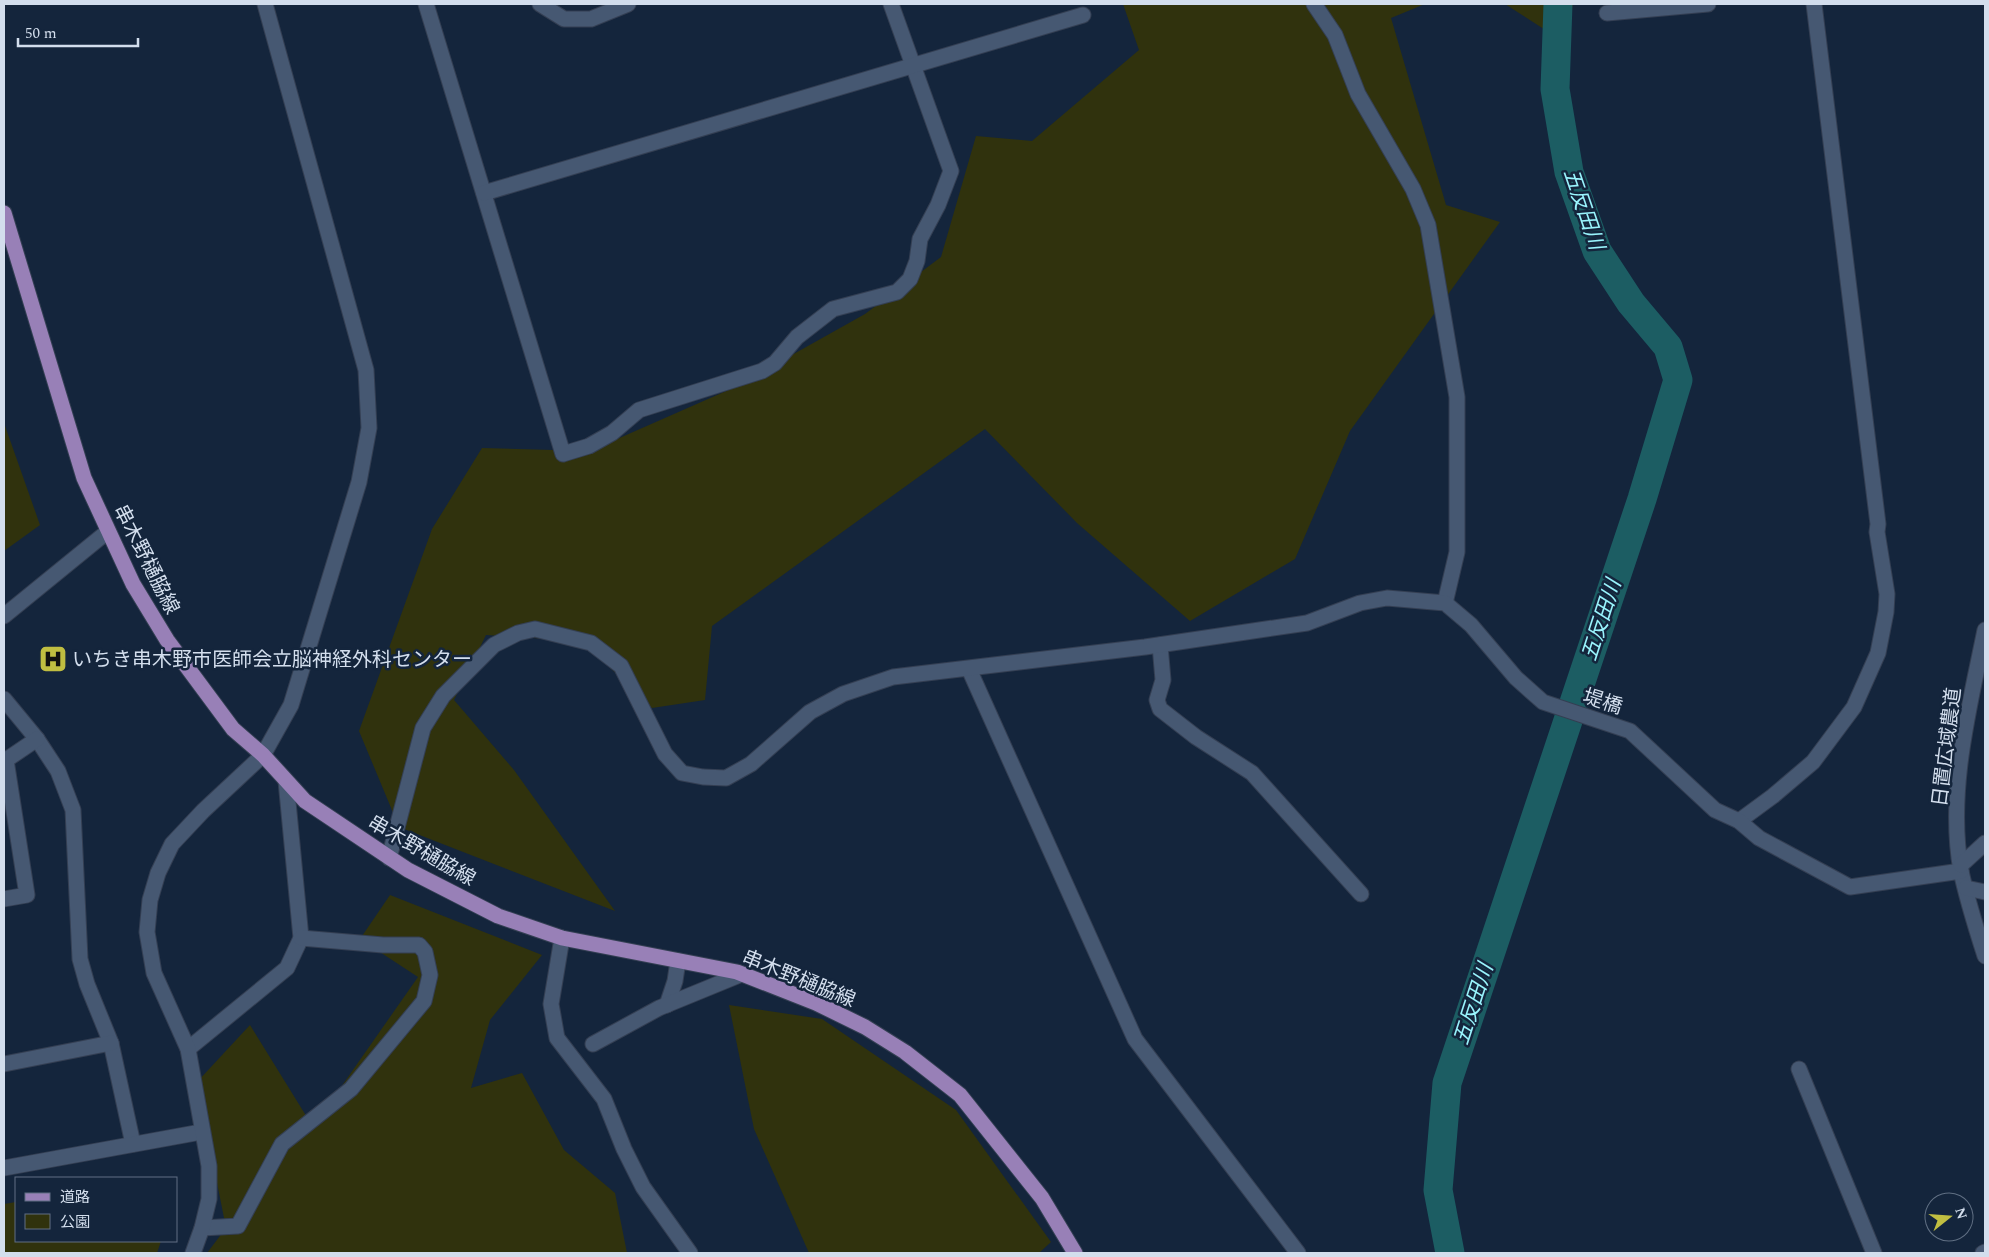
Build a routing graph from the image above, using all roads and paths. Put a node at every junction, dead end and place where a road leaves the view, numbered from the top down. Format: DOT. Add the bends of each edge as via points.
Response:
graph roads {
  1 [pos="426,4"];
  2 [pos="540,4"];
  3 [pos="628,4"];
  4 [pos="891,4"];
  5 [pos="1314,4"];
  6 [pos="1708,4"];
  7 [pos="1814,4"];
  8 [pos="267,5"];
  9 [pos="1607,13"];
  10 [pos="1083,15"];
  11 [pos="914,66"];
  12 [pos="484,193"];
  13 [pos="4,213"];
  14 [pos="108,532"];
  15 [pos="1445,603"];
  16 [pos="4,616"];
  17 [pos="1985,630"];
  18 [pos="1160,645"];
  19 [pos="969,670"];
  20 [pos="4,699"];
  21 [pos="37,739"];
  22 [pos="263,755"];
  23 [pos="286,781"];
  24 [pos="1740,821"];
  25 [pos="1985,843"];
  26 [pos="389,858"];
  27 [pos="1961,868"];
  28 [pos="1966,888"];
  29 [pos="1985,892"];
  30 [pos="1361,894"];
  31 [pos="4,899"];
  32 [pos="301,938"];
  33 [pos="562,938"];
  34 [pos="1985,956"];
  35 [pos="678,961"];
  36 [pos="742,974"];
  37 [pos="666,1005"];
  38 [pos="112,1043"];
  39 [pos="593,1044"];
  40 [pos="188,1049"];
  41 [pos="4,1064"];
  42 [pos="1799,1068"];
  43 [pos="201,1132"];
  44 [pos="133,1144"];
  45 [pos="4,1168"];
  46 [pos="202,1228"];
  47 [pos="193,1253"];
  48 [pos="690,1253"];
  49 [pos="1075,1253"];
  50 [pos="1298,1253"];
  51 [pos="1874,1253"];
  1 -- 12 [label="street"];
  2 -- 3 [label="street" via="564,19 591,19"];
  4 -- 11 [label="street"];
  5 -- 15 [label="street" via="1335,34 1358,94 1412,188 1428,225 1457,397 1457,552"];
  6 -- 9 [label="street"];
  7 -- 24 [label="street" via="1887,594 1886,612 1878,653 1854,707 1813,762"];
  8 -- 22 [label="street" via="366,370 369,428 359,482 291,706"];
  10 -- 11 [label="street"];
  11 -- 12 [label="street"];
  11 -- 12 [label="street" via="951,171 920,239 910,279 897,292 833,309 797,337 775,363 762,371 639,410 612,433 589,446 563,454"];
  13 -- 14 [label="main road, 串木野樋脇線" via="84,478"];
  14 -- 16 [label="street"];
  14 -- 22 [label="main road, 串木野樋脇線" via="133,584 167,640 233,729"];
  15 -- 18 [label="street" via="1387,598 1360,603 1307,623"];
  15 -- 24 [label="street, 堤橋" via="1471,625 1516,678 1543,702 1630,730 1715,810"];
  17 -- 27 [label="street, 日置広域農道" via="1958,775 1957,827"];
  18 -- 19 [label="street"];
  18 -- 30 [label="street" via="1163,680 1157,700 1160,709 1252,773"];
  19 -- 26 [label="street" via="893,677 843,694 810,712 751,764 726,778 703,777 682,773 665,754 620,666 590,643 535,629 518,633 494,646 443,696 423,728"];
  19 -- 50 [label="street" via="1135,1039"];
  20 -- 21 [label="street"];
  21 -- 31 [label="street" via="6,760 27,895"];
  21 -- 38 [label="street" via="58,771 73,810 80,959 86,984"];
  22 -- 23 [label="main road, 串木野樋脇線"];
  22 -- 40 [label="street" via="172,844 150,900 147,932 154,973"];
  23 -- 26 [label="main road, 串木野樋脇線" via="305,801"];
  23 -- 32 [label="street"];
  24 -- 27 [label="street" via="1759,838 1850,887"];
  25 -- 27 [label="street"];
  26 -- 33 [label="main road, 串木野樋脇線" via="498,916"];
  27 -- 28 [label="street, 日置広域農道"];
  28 -- 29 [label="street"];
  28 -- 34 [label="street, 日置広域農道"];
  32 -- 40 [label="street" via="287,968"];
  32 -- 46 [label="street" via="420,945 425,952 430,975 424,1001 351,1088 282,1144 238,1226"];
  33 -- 35 [label="main road, 串木野樋脇線"];
  33 -- 48 [label="street" via="551,1004 557,1038 604,1099 643,1187"];
  35 -- 36 [label="main road, 串木野樋脇線"];
  35 -- 37 [label="street"];
  36 -- 37 [label="street"];
  36 -- 49 [label="main road, 串木野樋脇線" via="816,1003 865,1027 905,1052 960,1096 1042,1198"];
  37 -- 39 [label="street"];
  38 -- 41 [label="street"];
  38 -- 44 [label="street"];
  40 -- 43 [label="street"];
  42 -- 51 [label="street"];
  43 -- 44 [label="street"];
  43 -- 46 [label="street" via="209,1174 209,1199"];
  44 -- 45 [label="street"];
  46 -- 47 [label="street"];
}
